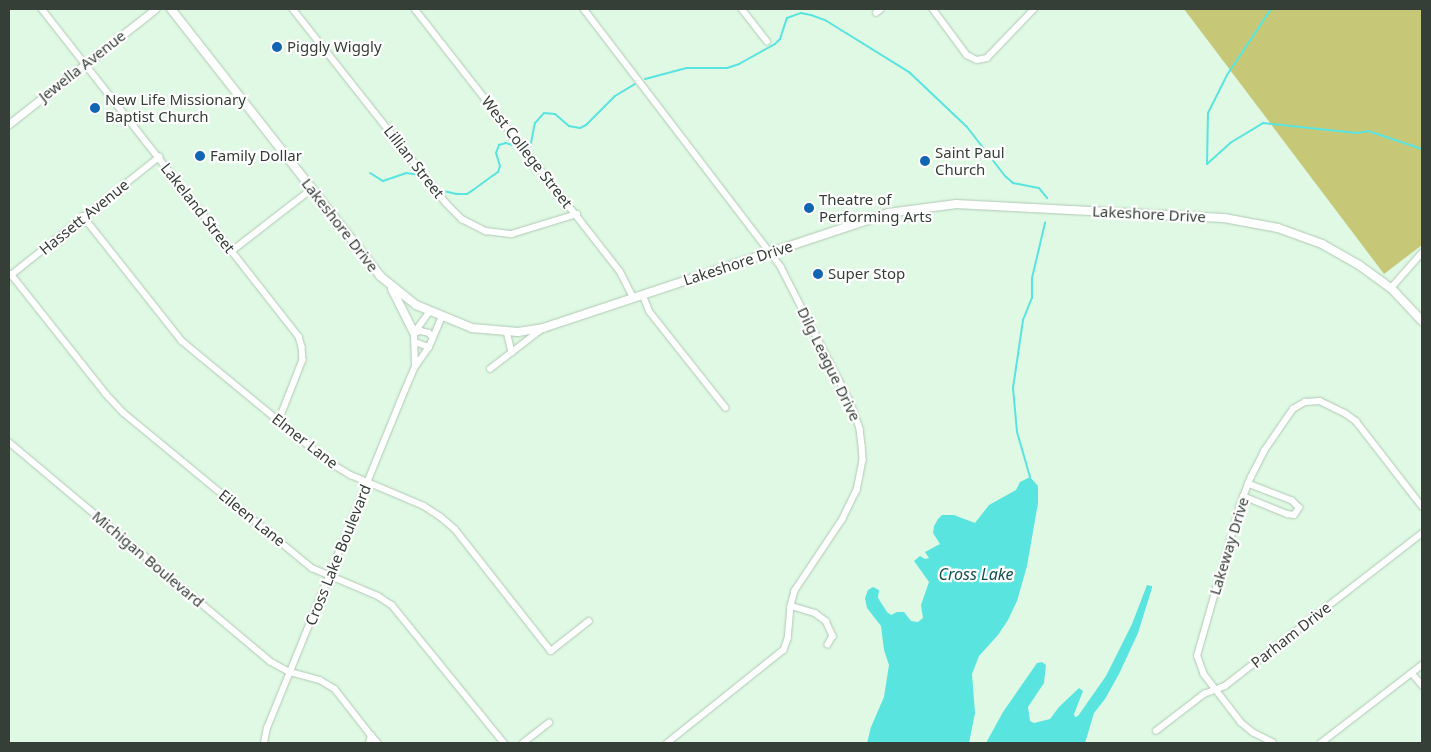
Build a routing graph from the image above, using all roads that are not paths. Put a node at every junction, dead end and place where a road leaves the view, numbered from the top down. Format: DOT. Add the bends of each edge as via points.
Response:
graph roads {
  1 [pos="42,9"];
  2 [pos="155,9"];
  3 [pos="171,9"];
  4 [pos="293,9"];
  5 [pos="415,9"];
  6 [pos="584,9"];
  7 [pos="742,9"];
  8 [pos="933,9"];
  9 [pos="1034,9"];
  10 [pos="767,41"];
  11 [pos="85,64"];
  12 [pos="9,124"];
  13 [pos="159,157"];
  14 [pos="312,189"];
  15 [pos="577,214"];
  16 [pos="83,216"];
  17 [pos="232,251"];
  18 [pos="771,252"];
  19 [pos="1422,253"];
  20 [pos="10,275"];
  21 [pos="392,287"];
  22 [pos="1391,288"];
  23 [pos="643,295"];
  24 [pos="634,298"];
  25 [pos="429,312"];
  26 [pos="442,317"];
  27 [pos="1422,321"];
  28 [pos="543,328"];
  29 [pos="507,332"];
  30 [pos="414,333"];
  31 [pos="433,338"];
  32 [pos="415,342"];
  33 [pos="429,346"];
  34 [pos="512,352"];
  35 [pos="415,367"];
  36 [pos="490,369"];
  37 [pos="726,408"];
  38 [pos="279,421"];
  39 [pos="9,442"];
  40 [pos="368,482"];
  41 [pos="1248,484"];
  42 [pos="1243,496"];
  43 [pos="1422,506"];
  44 [pos="1422,533"];
  45 [pos="329,576"];
  46 [pos="791,606"];
  47 [pos="589,621"];
  48 [pos="828,644"];
  49 [pos="1422,665"];
  50 [pos="290,672"];
  51 [pos="1412,673"];
  52 [pos="1422,686"];
  53 [pos="1215,689"];
  54 [pos="549,723"];
  55 [pos="1156,731"];
  56 [pos="371,735"];
  57 [pos="497,735"];
  58 [pos="264,743"];
  59 [pos="369,743"];
  60 [pos="378,743"];
  61 [pos="497,743"];
  62 [pos="504,743"];
  63 [pos="523,743"];
  64 [pos="668,743"];
  65 [pos="1273,743"];
  66 [pos="1321,743"];
  1 -- 11 [label="street, Lakeland Street"];
  2 -- 11 [label="street, Jewella Avenue"];
  3 -- 14 [label="main road, Lakeshore Drive"];
  4 -- 15 [label="street, Lillian Street" via="462,219 486,231 512,234"];
  5 -- 15 [label="street, West College Street"];
  6 -- 18 [label="street, Dilg League Drive"];
  7 -- 10 [label="street"];
  8 -- 9 [label="street" via="968,55 977,60 986,58"];
  11 -- 12 [label="street, Jewella Avenue"];
  11 -- 13 [label="street, Lakeland Street"];
  13 -- 16 [label="street, Hassett Avenue"];
  13 -- 17 [label="street, Lakeland Street"];
  14 -- 17 [label="street"];
  14 -- 21 [label="main road, Lakeshore Drive" via="366,260"];
  15 -- 24 [label="street, West College Street" via="620,271"];
  16 -- 20 [label="street, Hassett Avenue"];
  16 -- 38 [label="street, Elmer Lane" via="182,341"];
  17 -- 38 [label="street, Lakeland Street" via="301,342 301,368"];
  18 -- 22 [label="main road, Lakeshore Drive" via="888,213 956,204 1215,218 1243,220 1308,238 1347,257"];
  18 -- 23 [label="main road, Lakeshore Drive"];
  18 -- 46 [label="street, Dilg League Drive" via="850,401 862,445 861,475 851,504 800,582"];
  19 -- 22 [label="street"];
  20 -- 45 [label="street, Eileen Lane" via="124,413 312,568"];
  21 -- 25 [label="main road, Lakeshore Drive"];
  21 -- 30 [label="main road"];
  22 -- 27 [label="main road, Lakeshore Drive"];
  23 -- 24 [label="main road, Lakeshore Drive"];
  23 -- 37 [label="street" via="650,312"];
  24 -- 28 [label="main road, Lakeshore Drive"];
  25 -- 26 [label="main road, Lakeshore Drive"];
  25 -- 30 [label="street"];
  26 -- 29 [label="main road, Lakeshore Drive" via="472,328"];
  26 -- 31 [label="street, Cross Lake Boulevard"];
  28 -- 29 [label="main road, Lakeshore Drive"];
  28 -- 34 [label="street"];
  29 -- 34 [label="street"];
  30 -- 31 [label="street" via="429,333"];
  30 -- 32 [label="street, Cross Lake Boulevard"];
  31 -- 33 [label="street, Cross Lake Boulevard"];
  32 -- 33 [label="street"];
  32 -- 35 [label="street, Cross Lake Boulevard"];
  33 -- 35 [label="street, Cross Lake Boulevard"];
  34 -- 36 [label="street"];
  35 -- 40 [label="street, Cross Lake Boulevard"];
  38 -- 40 [label="street, Elmer Lane" via="329,462"];
  39 -- 50 [label="street, Michigan Boulevard" via="271,662"];
  40 -- 45 [label="street, Cross Lake Boulevard"];
  40 -- 47 [label="street, Elmer Lane" via="424,506 449,523 551,651"];
  41 -- 42 [label="street, Lakeway Drive"];
  41 -- 42 [label="street" via="1292,501 1299,508 1294,515 1287,514"];
  41 -- 43 [label="street, Lakeway Drive" via="1264,451 1293,409 1301,403 1316,400 1351,416"];
  42 -- 53 [label="street, Lakeway Drive" via="1198,650 1200,669"];
  44 -- 53 [label="street, Parham Drive" via="1225,686"];
  45 -- 50 [label="street, Cross Lake Boulevard"];
  45 -- 57 [label="street, Eileen Lane" via="392,605"];
  46 -- 48 [label="street" via="814,612 826,621 833,636"];
  46 -- 64 [label="street, Dilg League Drive" via="788,640 780,655"];
  49 -- 51 [label="street"];
  50 -- 56 [label="street, Michigan Boulevard" via="331,686"];
  50 -- 58 [label="street, Cross Lake Boulevard"];
  51 -- 52 [label="street"];
  51 -- 66 [label="street"];
  53 -- 55 [label="street, Parham Drive"];
  53 -- 65 [label="street, Lakeway Drive" via="1246,729"];
  54 -- 63 [label="street"];
  56 -- 59 [label="street"];
  56 -- 60 [label="street, Michigan Boulevard"];
  57 -- 61 [label="street"];
  57 -- 62 [label="street, Eileen Lane"];
}
